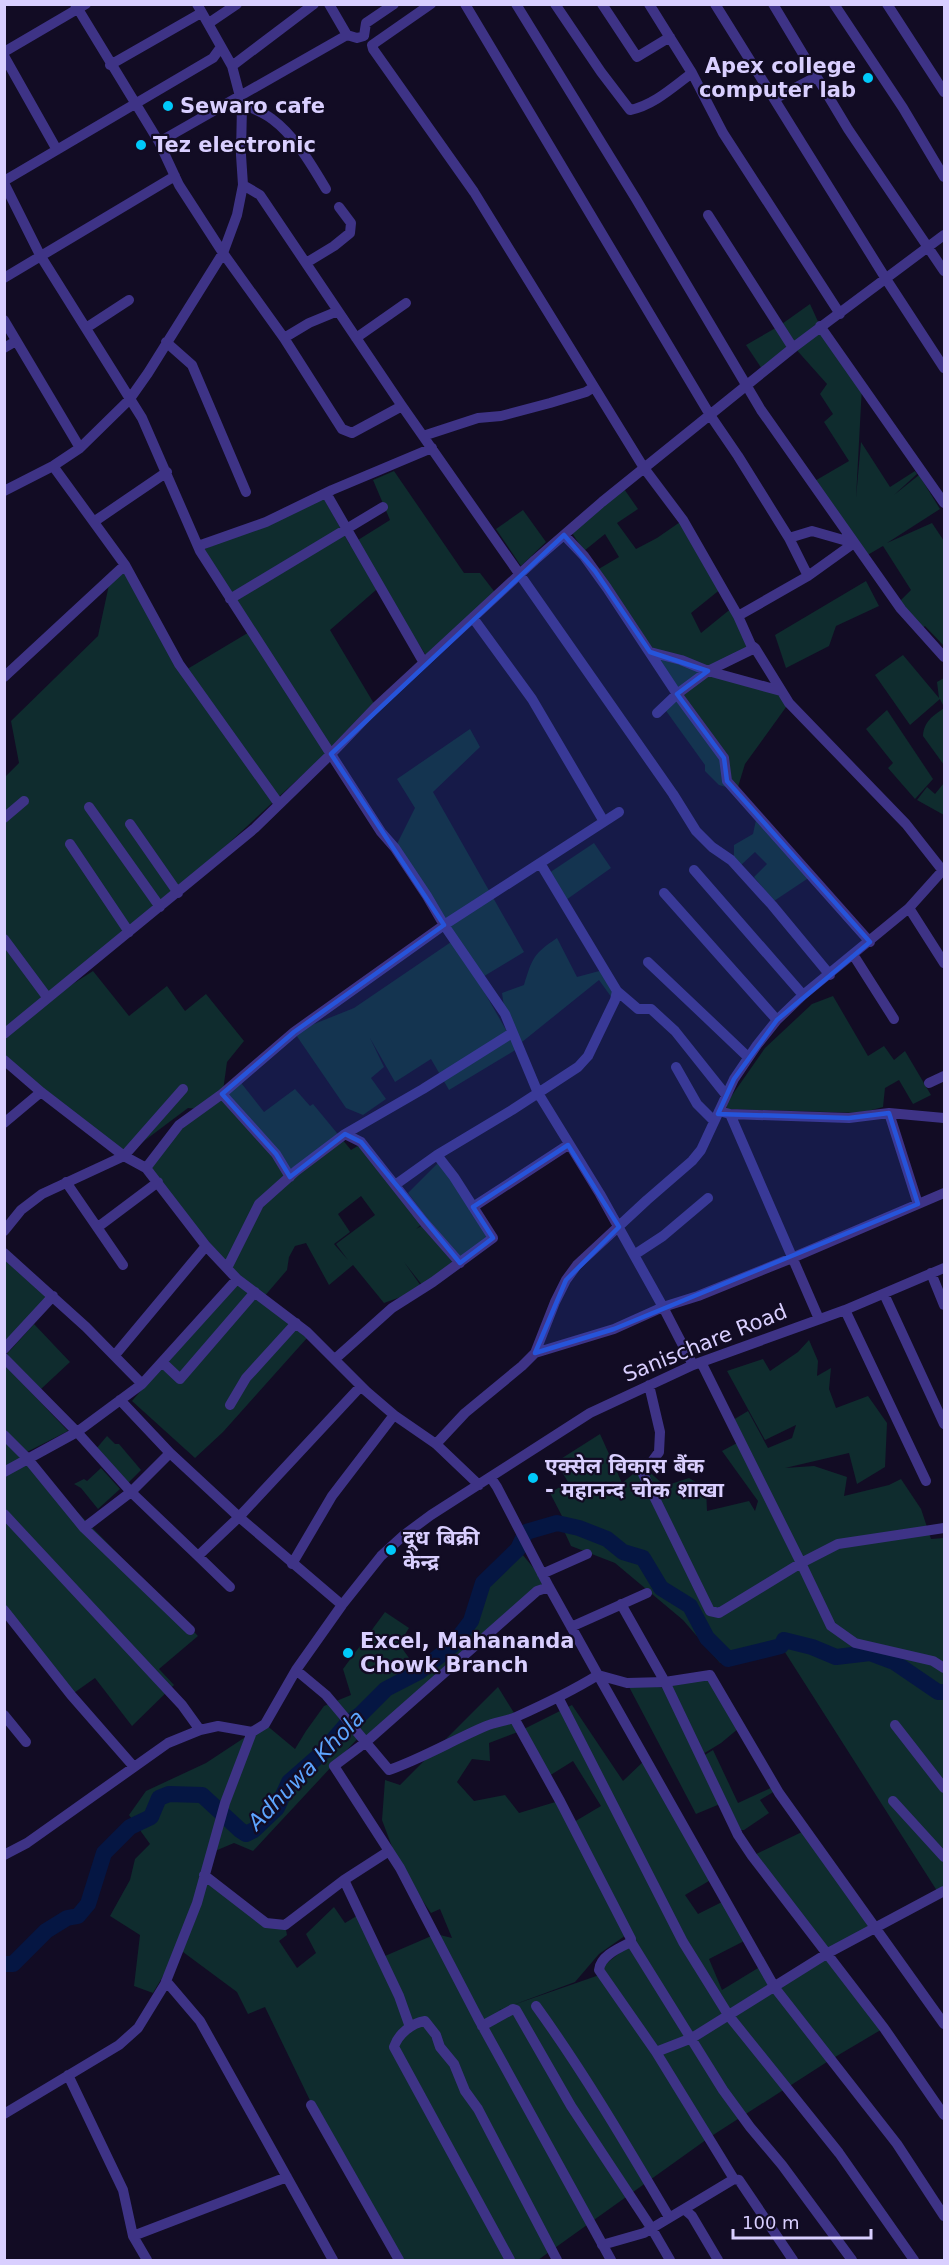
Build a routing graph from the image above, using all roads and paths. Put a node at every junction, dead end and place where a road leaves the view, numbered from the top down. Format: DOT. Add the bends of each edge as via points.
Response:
graph roads {
  1 [pos="237,4"];
  2 [pos="314,4"];
  3 [pos="329,4"];
  4 [pos="394,4"];
  5 [pos="431,4"];
  6 [pos="465,4"];
  7 [pos="516,4"];
  8 [pos="555,4"];
  9 [pos="602,4"];
  10 [pos="649,4"];
  11 [pos="715,4"];
  12 [pos="773,4"];
  13 [pos="834,4"];
  14 [pos="887,4"];
  15 [pos="80,6"];
  16 [pos="199,9"];
  17 [pos="209,23"];
  18 [pos="347,35"];
  19 [pos="670,37"];
  20 [pos="221,47"];
  21 [pos="4,54"];
  22 [pos="111,65"];
  23 [pos="232,66"];
  24 [pos="692,74"];
  25 [pos="816,77"];
  26 [pos="945,92"];
  27 [pos="774,99"];
  28 [pos="242,100"];
  29 [pos="135,105"];
  30 [pos="159,142"];
  31 [pos="57,150"];
  32 [pos="175,176"];
  33 [pos="945,177"];
  34 [pos="4,182"];
  35 [pos="243,185"];
  36 [pos="326,189"];
  37 [pos="339,207"];
  38 [pos="708,215"];
  39 [pos="945,234"];
  40 [pos="927,248"];
  41 [pos="223,253"];
  42 [pos="40,255"];
  43 [pos="306,263"];
  44 [pos="945,272"];
  45 [pos="4,278"];
  46 [pos="886,279"];
  47 [pos="129,300"];
  48 [pos="406,303"];
  49 [pos="338,311"];
  50 [pos="840,314"];
  51 [pos="4,320"];
  52 [pos="820,326"];
  53 [pos="86,328"];
  54 [pos="284,338"];
  55 [pos="356,338"];
  56 [pos="16,342"];
  57 [pos="166,342"];
  58 [pos="4,348"];
  59 [pos="793,348"];
  60 [pos="945,368"];
  61 [pos="746,386"];
  62 [pos="594,387"];
  63 [pos="129,400"];
  64 [pos="402,406"];
  65 [pos="710,415"];
  66 [pos="423,436"];
  67 [pos="80,448"];
  68 [pos="432,448"];
  69 [pos="53,466"];
  70 [pos="644,468"];
  71 [pos="167,472"];
  72 [pos="4,491"];
  73 [pos="246,492"];
  74 [pos="326,493"];
  75 [pos="945,503"];
  76 [pos="383,507"];
  77 [pos="95,521"];
  78 [pos="346,528"];
  79 [pos="564,535"];
  80 [pos="789,538"];
  81 [pos="854,543"];
  82 [pos="198,546"];
  83 [pos="125,565"];
  84 [pos="520,574"];
  85 [pos="808,576"];
  86 [pos="230,599"];
  87 [pos="738,616"];
  88 [pos="473,618"];
  89 [pos="756,648"];
  90 [pos="650,652"];
  91 [pos="945,657"];
  92 [pos="424,663"];
  93 [pos="708,671"];
  94 [pos="4,677"];
  95 [pos="781,691"];
  96 [pos="677,694"];
  97 [pos="657,713"];
  98 [pos="331,754"];
  99 [pos="24,801"];
  100 [pos="279,804"];
  101 [pos="89,807"];
  102 [pos="619,812"];
  103 [pos="4,818"];
  104 [pos="603,820"];
  105 [pos="130,824"];
  106 [pos="70,844"];
  107 [pos="540,862"];
  108 [pos="694,870"];
  109 [pos="944,870"];
  110 [pos="178,892"];
  111 [pos="664,894"];
  112 [pos="160,907"];
  113 [pos="909,908"];
  114 [pos="444,925"];
  115 [pos="129,932"];
  116 [pos="4,939"];
  117 [pos="870,942"];
  118 [pos="854,956"];
  119 [pos="648,962"];
  120 [pos="945,963"];
  121 [pos="830,975"];
  122 [pos="617,991"];
  123 [pos="803,995"];
  124 [pos="47,997"];
  125 [pos="894,1019"];
  126 [pos="777,1020"];
  127 [pos="512,1033"];
  128 [pos="4,1034"];
  129 [pos="748,1057"];
  130 [pos="4,1060"];
  131 [pos="676,1067"];
  132 [pos="945,1076"];
  133 [pos="929,1083"];
  134 [pos="183,1089"];
  135 [pos="41,1092"];
  136 [pos="538,1093"];
  137 [pos="222,1094"];
  138 [pos="726,1095"];
  139 [pos="889,1113"];
  140 [pos="721,1116"];
  141 [pos="945,1118"];
  142 [pos="4,1123"];
  143 [pos="345,1134"];
  144 [pos="568,1145"];
  145 [pos="437,1155"];
  146 [pos="124,1156"];
  147 [pos="146,1168"];
  148 [pos="290,1177"];
  149 [pos="66,1182"];
  150 [pos="158,1182"];
  151 [pos="395,1185"];
  152 [pos="945,1193"];
  153 [pos="708,1198"];
  154 [pos="918,1204"];
  155 [pos="473,1207"];
  156 [pos="98,1227"];
  157 [pos="619,1227"];
  158 [pos="4,1230"];
  159 [pos="206,1246"];
  160 [pos="4,1253"];
  161 [pos="634,1255"];
  162 [pos="792,1258"];
  163 [pos="460,1263"];
  164 [pos="123,1265"];
  165 [pos="227,1268"];
  166 [pos="945,1268"];
  167 [pos="931,1273"];
  168 [pos="237,1279"];
  169 [pos="255,1292"];
  170 [pos="884,1294"];
  171 [pos="53,1296"];
  172 [pos="945,1305"];
  173 [pos="663,1307"];
  174 [pos="845,1310"];
  175 [pos="819,1319"];
  176 [pos="296,1323"];
  177 [pos="4,1349"];
  178 [pos="536,1353"];
  179 [pos="115,1355"];
  180 [pos="4,1358"];
  181 [pos="335,1359"];
  182 [pos="162,1362"];
  183 [pos="697,1364"];
  184 [pos="142,1384"];
  185 [pos="649,1385"];
  186 [pos="361,1386"];
  187 [pos="120,1400"];
  188 [pos="230,1405"];
  189 [pos="394,1415"];
  190 [pos="945,1425"];
  191 [pos="77,1432"];
  192 [pos="4,1435"];
  193 [pos="436,1444"];
  194 [pos="170,1453"];
  195 [pos="27,1458"];
  196 [pos="4,1472"];
  197 [pos="491,1478"];
  198 [pos="927,1482"];
  199 [pos="479,1485"];
  200 [pos="131,1492"];
  201 [pos="4,1514"];
  202 [pos="239,1517"];
  203 [pos="84,1528"];
  204 [pos="945,1528"];
  205 [pos="587,1554"];
  206 [pos="198,1556"];
  207 [pos="801,1563"];
  208 [pos="292,1564"];
  209 [pos="542,1574"];
  210 [pos="230,1587"];
  211 [pos="549,1587"];
  212 [pos="646,1593"];
  213 [pos="621,1604"];
  214 [pos="342,1605"];
  215 [pos="4,1610"];
  216 [pos="571,1627"];
  217 [pos="190,1630"];
  218 [pos="945,1668"];
  219 [pos="296,1670"];
  220 [pos="598,1675"];
  221 [pos="665,1682"];
  222 [pos="558,1697"];
  223 [pos="4,1715"];
  224 [pos="514,1718"];
  225 [pos="895,1725"];
  226 [pos="200,1730"];
  227 [pos="252,1732"];
  228 [pos="26,1742"];
  229 [pos="366,1742"];
  230 [pos="134,1767"];
  231 [pos="945,1788"];
  232 [pos="893,1801"];
  233 [pos="389,1851"];
  234 [pos="4,1855"];
  235 [pos="945,1857"];
  236 [pos="204,1875"];
  237 [pos="344,1880"];
  238 [pos="945,1891"];
  239 [pos="875,1928"];
  240 [pos="631,1942"];
  241 [pos="828,1953"];
  242 [pos="166,1981"];
  243 [pos="775,1988"];
  244 [pos="536,2006"];
  245 [pos="729,2016"];
  246 [pos="945,2024"];
  247 [pos="482,2025"];
  248 [pos="410,2027"];
  249 [pos="692,2038"];
  250 [pos="656,2052"];
  251 [pos="68,2075"];
  252 [pos="311,2105"];
  253 [pos="4,2114"];
  254 [pos="945,2115"];
  255 [pos="287,2177"];
  256 [pos="734,2179"];
  257 [pos="684,2209"];
  258 [pos="945,2216"];
  259 [pos="669,2217"];
  260 [pos="652,2229"];
  261 [pos="133,2236"];
  262 [pos="602,2245"];
  263 [pos="147,2260"];
  264 [pos="333,2260"];
  265 [pos="399,2260"];
  266 [pos="510,2260"];
  267 [pos="557,2260"];
  268 [pos="611,2260"];
  269 [pos="670,2260"];
  270 [pos="718,2260"];
  271 [pos="793,2260"];
  272 [pos="852,2260"];
  273 [pos="914,2260"];
  1 -- 17 [label="street"];
  2 -- 23 [label="street"];
  3 -- 18 [label="street"];
  4 -- 18 [label="street" via="366,23 364,36"];
  5 -- 62 [label="street" via="373,48 474,192"];
  6 -- 65 [label="street"];
  7 -- 61 [label="street"];
  8 -- 24 [label="street" via="630,110 657,99"];
  9 -- 19 [label="street" via="637,57"];
  10 -- 19 [label="street"];
  11 -- 27 [label="street"];
  12 -- 25 [label="street"];
  13 -- 33 [label="street"];
  14 -- 26 [label="street"];
  15 -- 21 [label="street"];
  15 -- 22 [label="street"];
  16 -- 17 [label="street"];
  16 -- 22 [label="street"];
  17 -- 20 [label="street"];
  18 -- 28 [label="street"];
  19 -- 24 [label="street"];
  20 -- 23 [label="street"];
  20 -- 29 [label="street" via="213,58"];
  21 -- 31 [label="street"];
  22 -- 29 [label="street"];
  23 -- 28 [label="street"];
  24 -- 50 [label="street" via="723,133"];
  25 -- 27 [label="street"];
  25 -- 40 [label="street"];
  27 -- 46 [label="street"];
  28 -- 30 [label="street"];
  28 -- 35 [label="street"];
  28 -- 36 [label="street" via="284,130"];
  29 -- 30 [label="street"];
  29 -- 31 [label="street"];
  30 -- 32 [label="street"];
  31 -- 34 [label="street"];
  32 -- 41 [label="street"];
  32 -- 42 [label="street"];
  34 -- 42 [label="street"];
  35 -- 41 [label="street"];
  35 -- 43 [label="street" via="260,195"];
  37 -- 43 [label="street" via="351,224 350,233"];
  38 -- 59 [label="street"];
  39 -- 40 [label="street"];
  40 -- 44 [label="street"];
  40 -- 46 [label="street"];
  41 -- 54 [label="street"];
  41 -- 57 [label="street"];
  42 -- 45 [label="street"];
  42 -- 53 [label="street"];
  43 -- 49 [label="street"];
  46 -- 50 [label="street"];
  46 -- 60 [label="street"];
  47 -- 53 [label="street"];
  48 -- 55 [label="street"];
  49 -- 54 [label="street"];
  49 -- 55 [label="street"];
  50 -- 52 [label="street"];
  51 -- 56 [label="street"];
  52 -- 59 [label="street"];
  52 -- 75 [label="street"];
  53 -- 63 [label="street"];
  54 -- 64 [label="street" via="342,429 352,433"];
  55 -- 64 [label="street"];
  56 -- 58 [label="street"];
  56 -- 67 [label="street"];
  57 -- 63 [label="street"];
  57 -- 73 [label="street" via="192,365"];
  59 -- 61 [label="street"];
  61 -- 65 [label="street"];
  61 -- 81 [label="street"];
  62 -- 66 [label="street" via="550,404 478,418"];
  62 -- 70 [label="street"];
  63 -- 67 [label="street"];
  63 -- 71 [label="street" via="142,418"];
  64 -- 66 [label="street"];
  65 -- 70 [label="street"];
  65 -- 80 [label="street"];
  66 -- 68 [label="street"];
  67 -- 69 [label="street"];
  68 -- 74 [label="street"];
  68 -- 84 [label="street"];
  69 -- 72 [label="street"];
  69 -- 77 [label="street"];
  70 -- 79 [label="street"];
  70 -- 87 [label="street" via="683,520"];
  71 -- 77 [label="street"];
  71 -- 82 [label="street"];
  74 -- 78 [label="street"];
  74 -- 82 [label="street" via="266,522"];
  76 -- 78 [label="street"];
  77 -- 83 [label="street"];
  78 -- 86 [label="street"];
  78 -- 92 [label="street"];
  79 -- 84 [label="street"];
  79 -- 90 [label="street" via="595,571"];
  80 -- 81 [label="street" via="812,531"];
  80 -- 85 [label="street"];
  81 -- 85 [label="street"];
  81 -- 91 [label="street" via="901,609"];
  82 -- 86 [label="street"];
  83 -- 94 [label="street"];
  83 -- 100 [label="street" via="179,664"];
  84 -- 88 [label="street"];
  84 -- 121 [label="street" via="696,831 772,905"];
  85 -- 87 [label="street"];
  86 -- 98 [label="street"];
  87 -- 89 [label="street"];
  88 -- 92 [label="street"];
  88 -- 104 [label="street" via="532,699"];
  89 -- 93 [label="street"];
  89 -- 95 [label="street"];
  90 -- 93 [label="street"];
  90 -- 96 [label="street"];
  92 -- 98 [label="street"];
  93 -- 95 [label="street"];
  93 -- 96 [label="street"];
  95 -- 109 [label="street"];
  96 -- 97 [label="street"];
  96 -- 117 [label="street" via="724,758 727,781"];
  98 -- 100 [label="street"];
  98 -- 114 [label="street"];
  99 -- 103 [label="street"];
  100 -- 110 [label="street"];
  101 -- 112 [label="street"];
  102 -- 104 [label="street"];
  104 -- 107 [label="street"];
  105 -- 110 [label="street"];
  106 -- 115 [label="street"];
  107 -- 114 [label="street"];
  107 -- 122 [label="street"];
  108 -- 123 [label="street"];
  109 -- 113 [label="street"];
  110 -- 112 [label="street"];
  111 -- 126 [label="street"];
  112 -- 115 [label="street"];
  113 -- 117 [label="street"];
  113 -- 120 [label="street"];
  114 -- 127 [label="street" via="505,1014"];
  114 -- 137 [label="street" via="294,1032"];
  115 -- 124 [label="street"];
  116 -- 124 [label="street"];
  117 -- 118 [label="street"];
  118 -- 121 [label="street"];
  118 -- 125 [label="street"];
  119 -- 129 [label="street"];
  121 -- 123 [label="street"];
  122 -- 136 [label="street" via="588,1056"];
  122 -- 138 [label="street" via="638,1009 651,1009 667,1023"];
  123 -- 126 [label="street"];
  124 -- 128 [label="street"];
  126 -- 129 [label="street"];
  127 -- 136 [label="street"];
  127 -- 143 [label="street"];
  129 -- 138 [label="street"];
  130 -- 135 [label="street"];
  131 -- 140 [label="street" via="697,1104"];
  132 -- 133 [label="street"];
  134 -- 146 [label="street"];
  135 -- 142 [label="street"];
  135 -- 146 [label="street"];
  136 -- 144 [label="street"];
  136 -- 145 [label="street"];
  137 -- 147 [label="street" via="179,1125"];
  137 -- 148 [label="street" via="276,1154"];
  138 -- 140 [label="street"];
  139 -- 140 [label="street" via="849,1118"];
  139 -- 141 [label="street"];
  139 -- 154 [label="street"];
  140 -- 157 [label="street" via="692,1161"];
  140 -- 162 [label="street"];
  143 -- 148 [label="street"];
  143 -- 151 [label="street" via="362,1142"];
  144 -- 155 [label="street"];
  144 -- 157 [label="street"];
  145 -- 151 [label="street"];
  145 -- 155 [label="street"];
  146 -- 147 [label="street"];
  146 -- 149 [label="street"];
  147 -- 150 [label="street"];
  148 -- 165 [label="street" via="259,1204"];
  149 -- 156 [label="street"];
  149 -- 158 [label="street" via="21,1210"];
  150 -- 156 [label="street"];
  150 -- 159 [label="street"];
  151 -- 163 [label="street"];
  152 -- 154 [label="street"];
  153 -- 161 [label="street"];
  154 -- 162 [label="street"];
  155 -- 163 [label="street" via="493,1238"];
  156 -- 164 [label="street"];
  157 -- 161 [label="street"];
  157 -- 178 [label="street" via="566,1280"];
  159 -- 165 [label="street"];
  159 -- 179 [label="street"];
  160 -- 171 [label="street"];
  161 -- 173 [label="street"];
  162 -- 173 [label="street"];
  162 -- 175 [label="street"];
  163 -- 181 [label="street" via="392,1308"];
  165 -- 168 [label="street"];
  166 -- 167 [label="street, Sanischare Road"];
  167 -- 170 [label="street, Sanischare Road"];
  167 -- 172 [label="street"];
  168 -- 169 [label="street"];
  168 -- 182 [label="street"];
  169 -- 176 [label="street"];
  169 -- 182 [label="street" via="180,1379"];
  170 -- 174 [label="street, Sanischare Road"];
  170 -- 190 [label="street"];
  171 -- 177 [label="street"];
  171 -- 179 [label="street"];
  173 -- 178 [label="street" via="614,1329"];
  173 -- 183 [label="street"];
  174 -- 175 [label="street, Sanischare Road"];
  174 -- 198 [label="street"];
  175 -- 183 [label="street, Sanischare Road"];
  176 -- 181 [label="street"];
  176 -- 188 [label="street" via="246,1378"];
  178 -- 193 [label="street" via="465,1413"];
  179 -- 184 [label="street"];
  180 -- 191 [label="street"];
  181 -- 186 [label="street"];
  182 -- 184 [label="street"];
  183 -- 185 [label="street, Sanischare Road"];
  183 -- 207 [label="street"];
  184 -- 187 [label="street"];
  185 -- 197 [label="street, Sanischare Road" via="590,1413"];
  185 -- 207 [label="street" via="660,1432 659,1452 643,1474 710,1611 719,1613"];
  186 -- 189 [label="street"];
  186 -- 202 [label="street"];
  187 -- 191 [label="street"];
  187 -- 194 [label="street"];
  189 -- 193 [label="street"];
  189 -- 208 [label="street" via="332,1496"];
  191 -- 195 [label="street"];
  191 -- 200 [label="street"];
  192 -- 195 [label="street"];
  193 -- 199 [label="street"];
  194 -- 200 [label="street"];
  194 -- 202 [label="street"];
  195 -- 196 [label="street"];
  195 -- 203 [label="street"];
  197 -- 199 [label="street, Sanischare Road"];
  197 -- 209 [label="street"];
  199 -- 214 [label="street, Sanischare Road" via="404,1535 381,1556"];
  200 -- 203 [label="street"];
  200 -- 206 [label="street"];
  201 -- 226 [label="street" via="182,1705"];
  202 -- 206 [label="street"];
  202 -- 208 [label="street"];
  203 -- 217 [label="street"];
  204 -- 207 [label="street" via="838,1544"];
  205 -- 209 [label="street"];
  206 -- 210 [label="street"];
  207 -- 218 [label="street" via="831,1626 855,1643 933,1661"];
  208 -- 214 [label="street"];
  209 -- 211 [label="street"];
  211 -- 216 [label="street"];
  211 -- 229 [label="street" via="537,1592"];
  212 -- 213 [label="street"];
  213 -- 216 [label="street"];
  213 -- 221 [label="street"];
  214 -- 219 [label="street, Sanischare Road"];
  215 -- 230 [label="street"];
  216 -- 220 [label="street"];
  219 -- 227 [label="street, Sanischare Road" via="265,1724"];
  219 -- 229 [label="street" via="326,1695"];
  220 -- 221 [label="street" via="627,1683"];
  220 -- 222 [label="street"];
  220 -- 243 [label="street"];
  221 -- 239 [label="street" via="710,1676 779,1793"];
  221 -- 241 [label="street" via="738,1835"];
  222 -- 224 [label="street"];
  222 -- 245 [label="street" via="683,1942"];
  223 -- 228 [label="street"];
  224 -- 229 [label="street" via="488,1725 389,1770"];
  224 -- 240 [label="street" via="561,1801"];
  225 -- 231 [label="street"];
  226 -- 227 [label="street" via="218,1726"];
  226 -- 230 [label="street" via="168,1743"];
  227 -- 236 [label="street" via="225,1803"];
  229 -- 233 [label="street" via="334,1766"];
  230 -- 234 [label="street"];
  232 -- 235 [label="street"];
  233 -- 237 [label="street"];
  233 -- 247 [label="street" via="432,1925"];
  236 -- 237 [label="street" via="266,1923 285,1925"];
  236 -- 242 [label="street"];
  237 -- 248 [label="street"];
  238 -- 239 [label="street"];
  239 -- 241 [label="street"];
  239 -- 246 [label="street"];
  240 -- 249 [label="street"];
  240 -- 250 [label="street" via="607,1957 599,1970"];
  241 -- 243 [label="street"];
  241 -- 254 [label="street"];
  242 -- 251 [label="street" via="138,2028 119,2045"];
  242 -- 255 [label="street" via="200,2021"];
  243 -- 245 [label="street"];
  243 -- 258 [label="street" via="897,2144"];
  244 -- 259 [label="street"];
  245 -- 249 [label="street"];
  245 -- 273 [label="street" via="839,2153"];
  247 -- 260 [label="street" via="516,2010 571,2106"];
  247 -- 262 [label="street"];
  248 -- 266 [label="street" via="394,2047"];
  248 -- 267 [label="street" via="425,2021 436,2035"];
  249 -- 250 [label="street"];
  249 -- 272 [label="street" via="729,2099"];
  250 -- 256 [label="street"];
  251 -- 253 [label="street"];
  251 -- 261 [label="street" via="123,2190"];
  252 -- 265 [label="street"];
  255 -- 261 [label="street"];
  255 -- 264 [label="street"];
  256 -- 257 [label="street"];
  256 -- 271 [label="street" via="739,2180"];
  257 -- 259 [label="street"];
  257 -- 270 [label="street"];
  259 -- 260 [label="street"];
  260 -- 262 [label="street"];
  260 -- 269 [label="street"];
  261 -- 263 [label="street"];
  262 -- 268 [label="street"];
}
